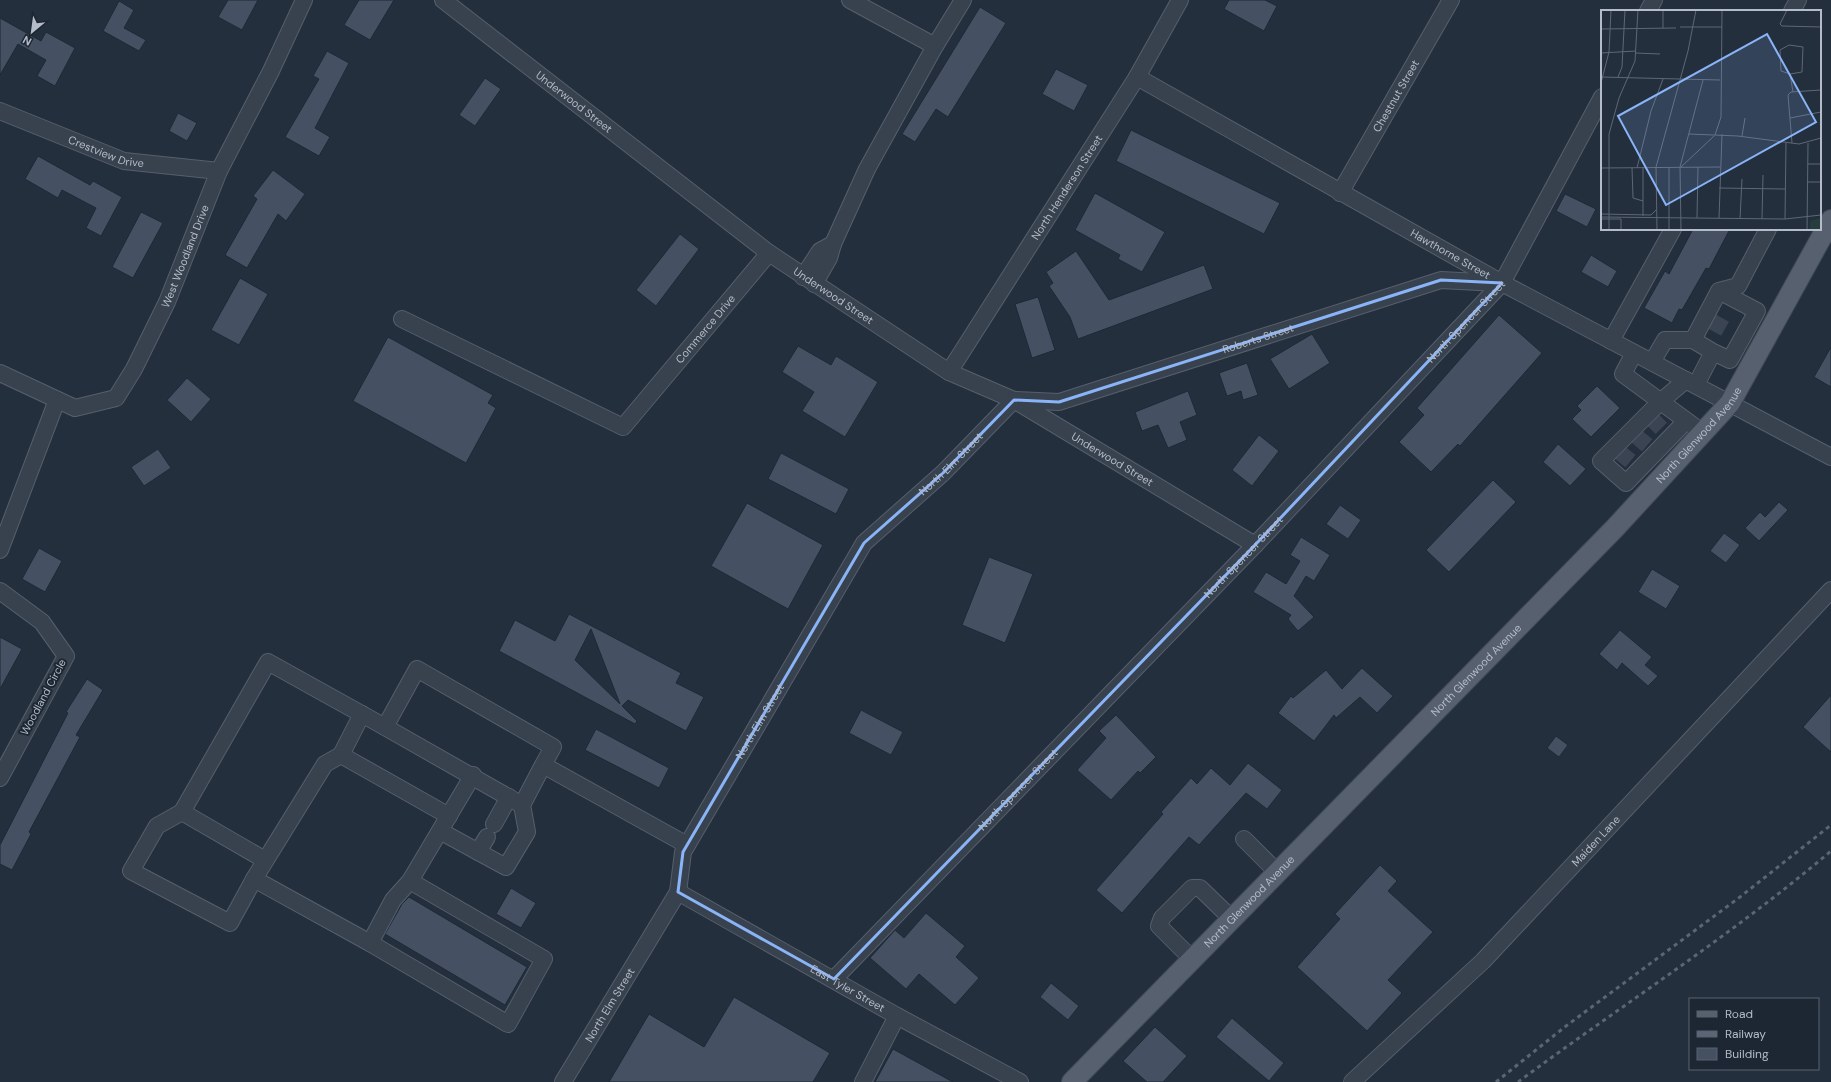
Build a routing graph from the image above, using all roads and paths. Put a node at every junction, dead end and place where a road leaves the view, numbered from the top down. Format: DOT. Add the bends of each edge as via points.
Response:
graph roads {
  1 [pos="304,0"];
  2 [pos="443,0"];
  3 [pos="850,0"];
  4 [pos="963,0"];
  5 [pos="1180,0"];
  6 [pos="1451,0"];
  7 [pos="1654,0"];
  8 [pos="1798,0"];
  9 [pos="1649,10"];
  10 [pos="1793,10"];
  11 [pos="935,46"];
  12 [pos="1137,77"];
  13 [pos="1601,99"];
  14 [pos="0,111"];
  15 [pos="219,171"];
  16 [pos="1340,193"];
  17 [pos="1823,228"];
  18 [pos="1672,230"];
  19 [pos="1767,230"];
  20 [pos="769,252"];
  21 [pos="809,280"];
  22 [pos="1502,283"];
  23 [pos="1719,291"];
  24 [pos="402,319"];
  25 [pos="1750,322"];
  26 [pos="1769,333"];
  27 [pos="1693,340"];
  28 [pos="1736,340"];
  29 [pos="1612,341"];
  30 [pos="1713,352"];
  31 [pos="1634,353"];
  32 [pos="1652,362"];
  33 [pos="1753,362"];
  34 [pos="949,372"];
  35 [pos="0,373"];
  36 [pos="1691,383"];
  37 [pos="57,400"];
  38 [pos="1014,400"];
  39 [pos="1660,402"];
  40 [pos="1730,403"];
  41 [pos="1686,421"];
  42 [pos="1702,433"];
  43 [pos="1831,458"];
  44 [pos="1636,470"];
  45 [pos="1648,492"];
  46 [pos="1255,545"];
  47 [pos="0,550"];
  48 [pos="0,590"];
  49 [pos="1831,590"];
  50 [pos="362,714"];
  51 [pos="385,727"];
  52 [pos="341,755"];
  53 [pos="543,765"];
  54 [pos="473,775"];
  55 [pos="0,778"];
  56 [pos="516,801"];
  57 [pos="182,812"];
  58 [pos="449,816"];
  59 [pos="440,831"];
  60 [pos="1244,839"];
  61 [pos="687,845"];
  62 [pos="478,852"];
  63 [pos="265,860"];
  64 [pos="1277,872"];
  65 [pos="254,879"];
  66 [pos="410,881"];
  67 [pos="678,892"];
  68 [pos="1232,919"];
  69 [pos="370,943"];
  70 [pos="1192,959"];
  71 [pos="834,979"];
  72 [pos="897,1016"];
  73 [pos="563,1082"];
  74 [pos="863,1082"];
  75 [pos="1020,1082"];
  76 [pos="1072,1082"];
  77 [pos="1352,1082"];
  1 -- 15 [label="street, West Woodland Drive" via="272,71"];
  2 -- 20 [label="street, Underwood Street"];
  3 -- 11 [label="street"];
  4 -- 11 [label="street"];
  5 -- 12 [label="street, North Henderson Street"];
  6 -- 16 [label="street, Chestnut Street"];
  7 -- 9 [label="street"];
  8 -- 10 [label="street"];
  11 -- 21 [label="street" via="867,170 833,244 820,251"];
  12 -- 16 [label="street, Hawthorne Street"];
  12 -- 34 [label="street, North Henderson Street"];
  13 -- 22 [label="street, North Spencer Street"];
  14 -- 15 [label="street, Crestview Drive" via="124,161"];
  15 -- 37 [label="street, West Woodland Drive" via="167,302 134,369 116,398 75,408"];
  16 -- 22 [label="street, Hawthorne Street"];
  17 -- 26 [label="main road, North Glenwood Avenue"];
  18 -- 29 [label="street"];
  19 -- 23 [label="street" via="1738,286"];
  20 -- 21 [label="street, Underwood Street"];
  20 -- 24 [label="street, Commerce Drive" via="623,426"];
  21 -- 34 [label="street, Underwood Street"];
  22 -- 29 [label="street, Hawthorne Street"];
  22 -- 38 [label="street, Roberts Street" via="1441,280 1059,402"];
  22 -- 46 [label="street, North Spencer Street"];
  23 -- 25 [label="street" via="1756,311"];
  23 -- 27 [label="street" via="1708,319"];
  25 -- 26 [label="street"];
  25 -- 28 [label="street"];
  26 -- 33 [label="main road, North Glenwood Avenue"];
  27 -- 30 [label="street"];
  27 -- 32 [label="street" via="1665,340"];
  28 -- 30 [label="street" via="1730,360"];
  28 -- 33 [label="street"];
  29 -- 31 [label="street, Hawthorne Street"];
  30 -- 36 [label="street"];
  31 -- 32 [label="street, Hawthorne Street"];
  31 -- 39 [label="street" via="1623,374"];
  32 -- 36 [label="street, Hawthorne Street"];
  33 -- 40 [label="main road, North Glenwood Avenue"];
  34 -- 38 [label="street, Underwood Street"];
  35 -- 37 [label="street, West Woodland Drive"];
  36 -- 39 [label="street"];
  36 -- 40 [label="street, Hawthorne Street"];
  37 -- 47 [label="street"];
  38 -- 46 [label="street, Underwood Street"];
  38 -- 61 [label="street, North Elm Street" via="943,473 864,543"];
  39 -- 41 [label="street"];
  39 -- 44 [label="street" via="1633,433 1601,461 1626,483"];
  40 -- 42 [label="main road, North Glenwood Avenue"];
  40 -- 43 [label="street, Hawthorne Street"];
  41 -- 42 [label="street"];
  41 -- 44 [label="street" via="1668,434"];
  42 -- 45 [label="main road, North Glenwood Avenue"];
  44 -- 45 [label="street"];
  45 -- 64 [label="main road, North Glenwood Avenue"];
  46 -- 71 [label="street, North Spencer Street"];
  48 -- 55 [label="street, Woodland Circle" via="42,622 66,656"];
  49 -- 77 [label="street, Maiden Lane" via="1483,961"];
  50 -- 51 [label="street"];
  50 -- 52 [label="street"];
  50 -- 57 [label="street" via="268,662"];
  51 -- 53 [label="street" via="417,669 552,747"];
  51 -- 54 [label="street"];
  52 -- 58 [label="street"];
  52 -- 63 [label="street" via="325,764"];
  53 -- 56 [label="street"];
  53 -- 61 [label="street"];
  54 -- 56 [label="street"];
  54 -- 58 [label="street"];
  56 -- 62 [label="street" via="490,830"];
  56 -- 62 [label="street" via="527,832 506,867"];
  57 -- 63 [label="street"];
  57 -- 65 [label="street" via="157,826 131,871 230,923"];
  58 -- 59 [label="street"];
  59 -- 62 [label="street"];
  59 -- 66 [label="street"];
  60 -- 64 [label="street"];
  61 -- 67 [label="street, North Elm Street" via="683,852"];
  63 -- 65 [label="street"];
  64 -- 68 [label="main road, North Glenwood Avenue"];
  65 -- 69 [label="street"];
  66 -- 69 [label="street" via="393,900"];
  66 -- 69 [label="street" via="544,959 508,1024"];
  67 -- 71 [label="street, East Tyler Street"];
  67 -- 73 [label="street, North Elm Street"];
  68 -- 70 [label="main road, North Glenwood Avenue"];
  68 -- 70 [label="street" via="1200,888 1192,888 1162,918 1159,926"];
  70 -- 76 [label="main road, North Glenwood Avenue"];
  71 -- 72 [label="street, East Tyler Street"];
  72 -- 74 [label="street"];
  72 -- 75 [label="street, East Tyler Street"];
}
